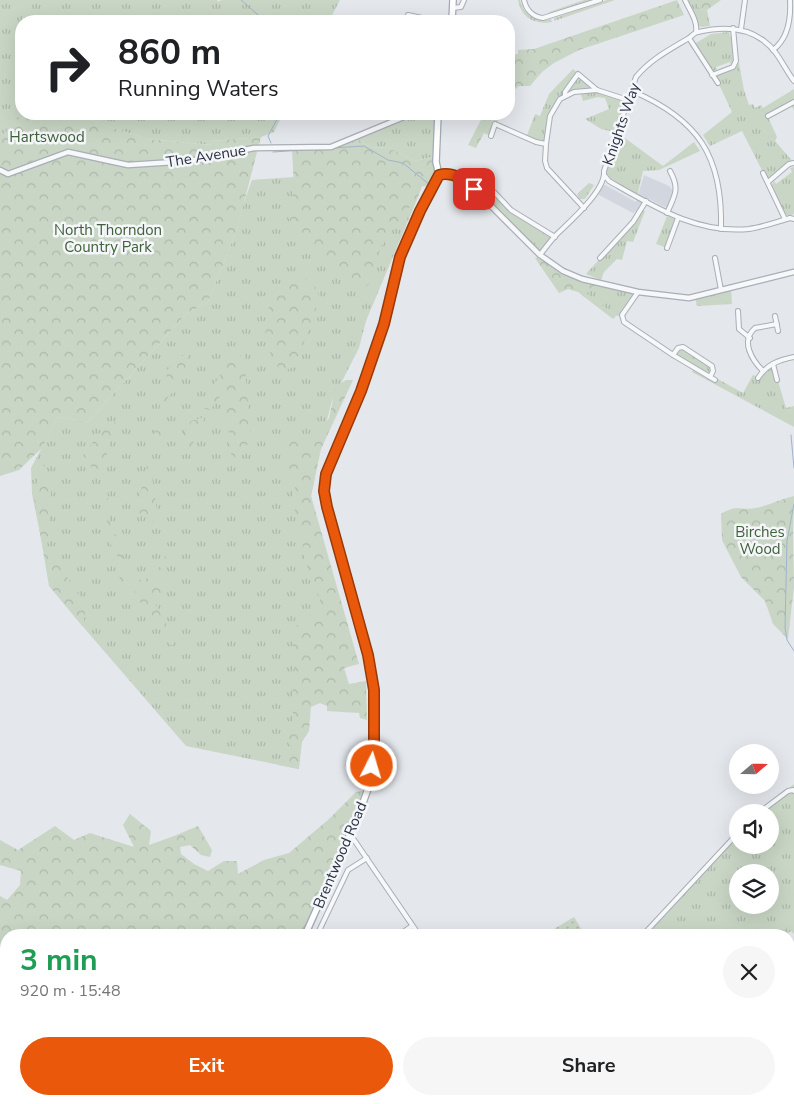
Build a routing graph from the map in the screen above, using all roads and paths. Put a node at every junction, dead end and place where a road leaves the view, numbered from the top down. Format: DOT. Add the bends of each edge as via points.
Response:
graph roads {
  1 [pos="453,0"];
  2 [pos="464,0"];
  3 [pos="524,0"];
  4 [pos="600,0"];
  5 [pos="685,0"];
  6 [pos="745,0"];
  7 [pos="790,0"];
  8 [pos="453,8"];
  9 [pos="452,15"];
  10 [pos="733,28"];
  11 [pos="741,29"];
  12 [pos="696,32"];
  13 [pos="689,38"];
  14 [pos="773,50"];
  15 [pos="712,75"];
  16 [pos="794,81"];
  17 [pos="718,83"];
  18 [pos="597,90"];
  19 [pos="632,91"];
  20 [pos="565,95"];
  21 [pos="628,100"];
  22 [pos="794,102"];
  23 [pos="768,116"];
  24 [pos="396,120"];
  25 [pos="438,120"];
  26 [pos="491,136"];
  27 [pos="546,144"];
  28 [pos="794,163"];
  29 [pos="0,170"];
  30 [pos="670,171"];
  31 [pos="763,173"];
  32 [pos="439,175"];
  33 [pos="605,176"];
  34 [pos="768,182"];
  35 [pos="482,196"];
  36 [pos="646,201"];
  37 [pos="584,208"];
  38 [pos="667,213"];
  39 [pos="678,218"];
  40 [pos="786,219"];
  41 [pos="794,219"];
  42 [pos="721,229"];
  43 [pos="555,236"];
  44 [pos="667,248"];
  45 [pos="540,255"];
  46 [pos="600,258"];
  47 [pos="715,258"];
  48 [pos="794,272"];
  49 [pos="721,290"];
  50 [pos="638,292"];
  51 [pos="738,311"];
  52 [pos="775,316"];
  53 [pos="777,324"];
  54 [pos="778,331"];
  55 [pos="750,338"];
  56 [pos="673,355"];
  57 [pos="794,357"];
  58 [pos="772,364"];
  59 [pos="763,371"];
  60 [pos="710,377"];
  61 [pos="758,378"];
  62 [pos="714,380"];
  63 [pos="777,380"];
  64 [pos="794,791"];
  65 [pos="771,804"];
  66 [pos="350,834"];
  67 [pos="729,843"];
  68 [pos="367,858"];
  69 [pos="412,926"];
  70 [pos="308,929"];
  71 [pos="319,929"];
  72 [pos="408,929"];
  73 [pos="414,929"];
  74 [pos="649,929"];
  1 -- 8 [label="main road"];
  2 -- 8 [label="street" via="461,7"];
  3 -- 4 [label="street" via="530,12 543,18"];
  5 -- 12 [label="street"];
  6 -- 11 [label="street"];
  7 -- 14 [label="street" via="787,30 782,42"];
  8 -- 9 [label="main road"];
  10 -- 11 [label="street"];
  10 -- 12 [label="street"];
  10 -- 15 [label="street" via="736,61 733,67"];
  11 -- 14 [label="street" via="762,38"];
  12 -- 13 [label="street, Knights Way"];
  13 -- 15 [label="street"];
  13 -- 19 [label="street, Knights Way" via="645,66 636,77"];
  14 -- 16 [label="street"];
  15 -- 17 [label="street"];
  18 -- 20 [label="street"];
  18 -- 20 [label="street" via="578,74"];
  18 -- 21 [label="street"];
  19 -- 21 [label="street, Knights Way"];
  19 -- 42 [label="street" via="672,112 699,138 711,160 720,192"];
  20 -- 27 [label="street" via="550,116"];
  21 -- 33 [label="street, Knights Way"];
  22 -- 23 [label="street"];
  24 -- 29 [label="street, The Avenue" via="331,147 254,148 190,161 128,165 68,152 8,174"];
  25 -- 32 [label="main road" via="436,162"];
  26 -- 27 [label="street" via="495,124"];
  27 -- 37 [label="street" via="547,168"];
  28 -- 34 [label="street" via="788,164"];
  30 -- 38 [label="street" via="676,192"];
  31 -- 34 [label="street"];
  32 -- 35 [label="street" via="455,175"];
  32 -- 66 [label="main road, Brentwood Road" via="400,257 384,324 361,391 326,474 324,491 368,655 374,690 374,746 369,786"];
  33 -- 36 [label="street"];
  33 -- 37 [label="street, Knights Way"];
  34 -- 40 [label="street"];
  35 -- 43 [label="street" via="486,191 494,192 512,210"];
  35 -- 45 [label="street"];
  36 -- 38 [label="street"];
  36 -- 46 [label="street" via="633,222"];
  37 -- 43 [label="street, Knights Way"];
  38 -- 39 [label="street"];
  39 -- 42 [label="street"];
  39 -- 44 [label="street"];
  40 -- 41 [label="street"];
  40 -- 42 [label="street" via="750,229"];
  43 -- 45 [label="street, Knights Way"];
  45 -- 50 [label="street" via="582,279"];
  47 -- 49 [label="street"];
  48 -- 49 [label="street"];
  49 -- 50 [label="street" via="689,298"];
  50 -- 56 [label="street" via="620,317"];
  51 -- 55 [label="street" via="739,328"];
  52 -- 53 [label="street"];
  53 -- 54 [label="street"];
  53 -- 55 [label="street" via="755,328"];
  55 -- 59 [label="street" via="749,354"];
  56 -- 60 [label="street"];
  56 -- 60 [label="street" via="683,347 712,366"];
  57 -- 58 [label="street"];
  58 -- 59 [label="street"];
  58 -- 63 [label="street"];
  59 -- 61 [label="street"];
  60 -- 62 [label="street"];
  64 -- 65 [label="street" via="788,791"];
  66 -- 68 [label="street"];
  66 -- 70 [label="main road, Brentwood Road"];
  67 -- 74 [label="street"];
  68 -- 69 [label="street"];
  68 -- 71 [label="street" via="348,870"];
  69 -- 72 [label="street"];
  69 -- 73 [label="street"];
}
